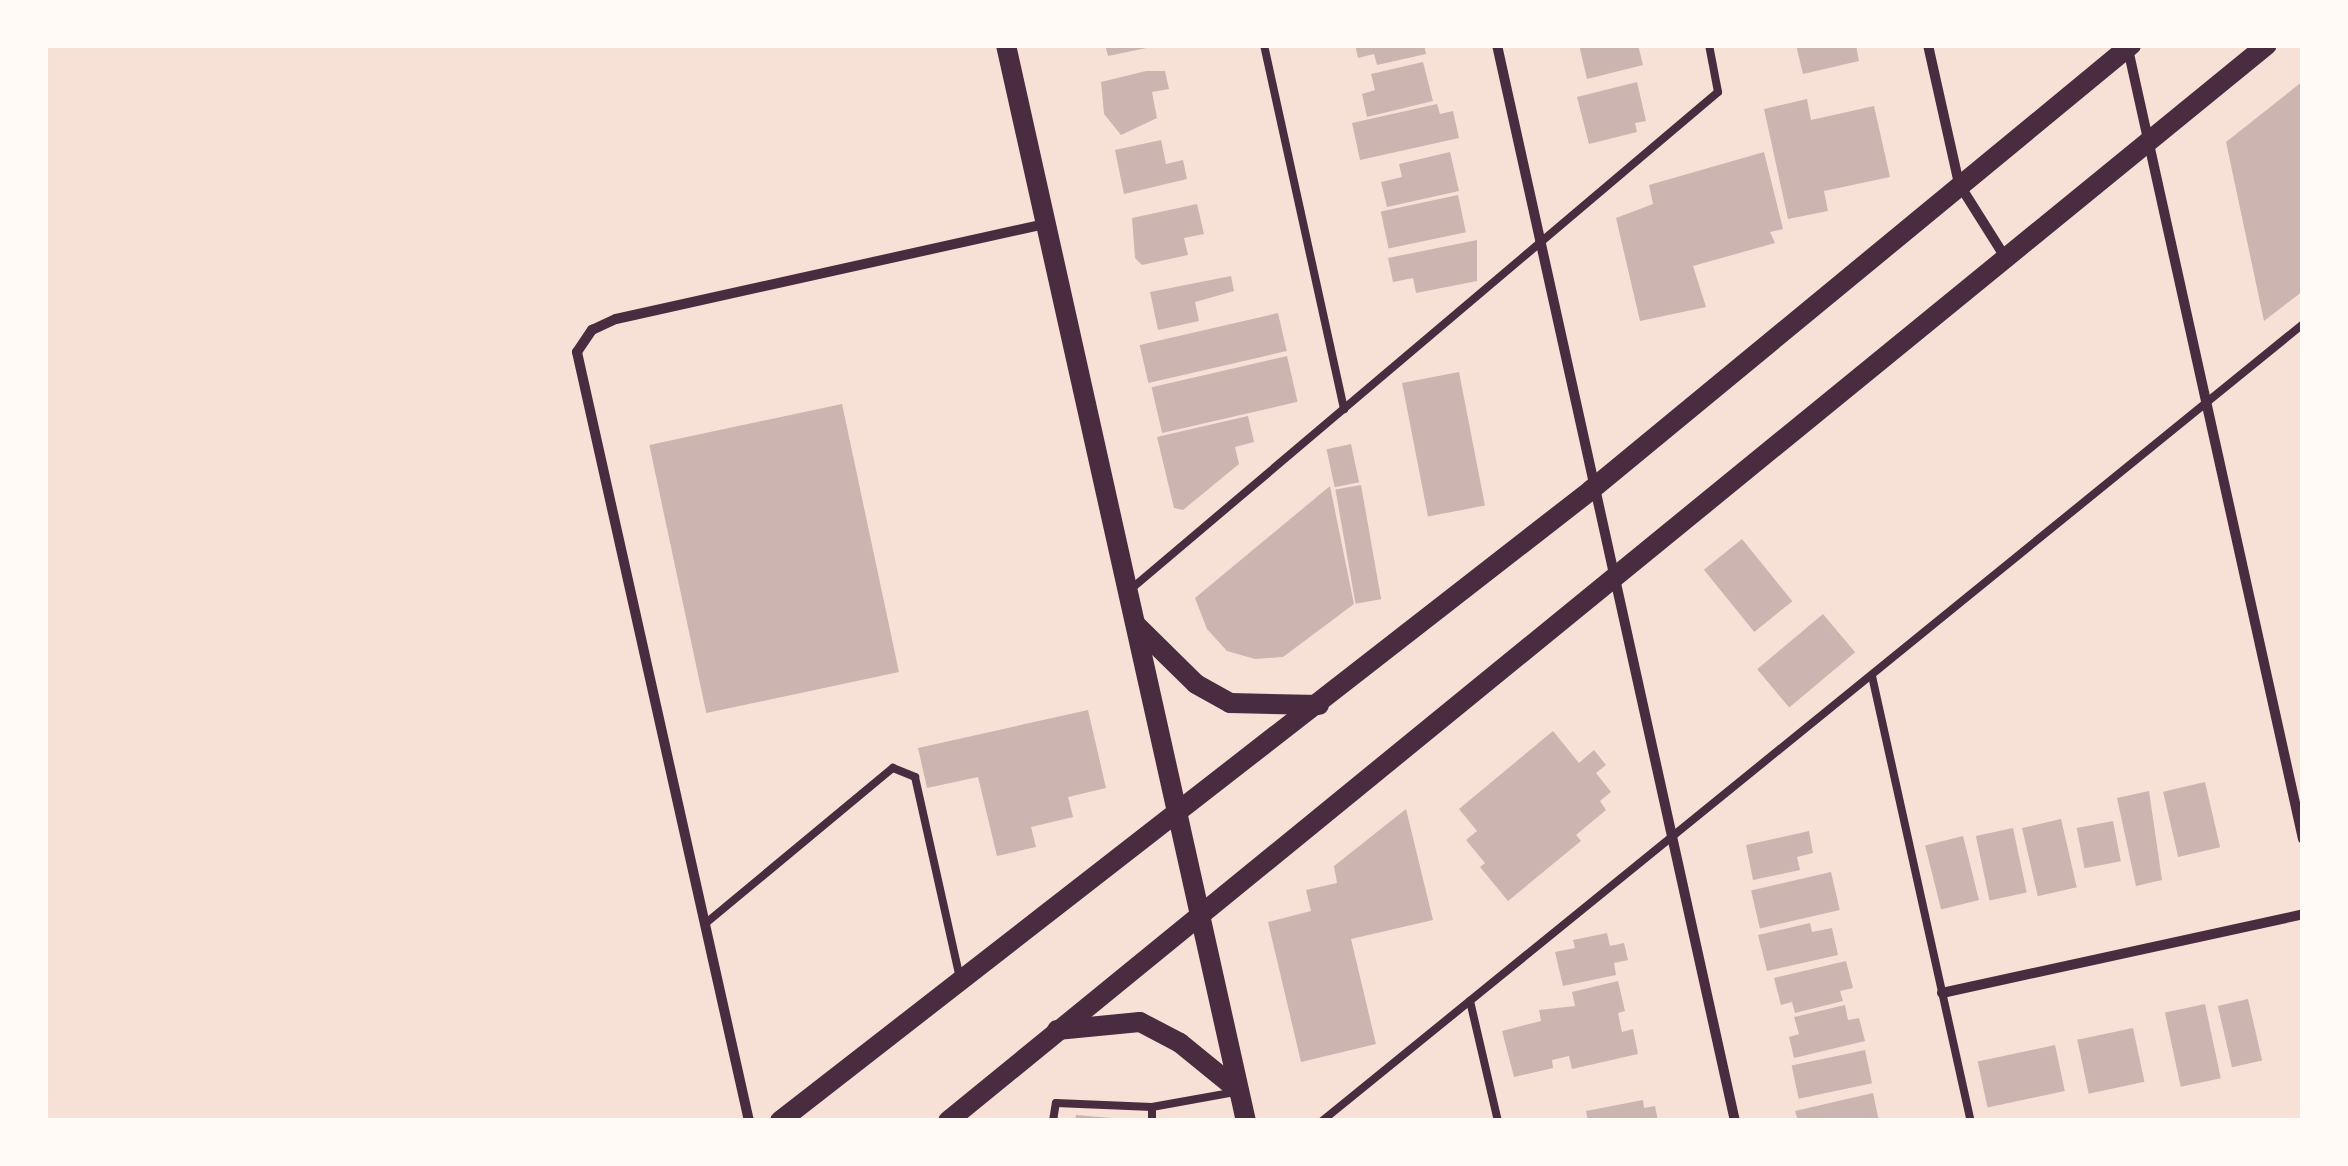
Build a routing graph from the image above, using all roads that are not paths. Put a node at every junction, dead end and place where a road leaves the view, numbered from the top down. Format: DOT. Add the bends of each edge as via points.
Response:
graph roads {
  1 [pos="1006,45"];
  2 [pos="1264,45"];
  3 [pos="1497,45"];
  4 [pos="1709,45"];
  5 [pos="1928,45"];
  6 [pos="2267,45"];
  7 [pos="2129,46"];
  8 [pos="2148,139"];
  9 [pos="1959,184"];
  10 [pos="1046,224"];
  11 [pos="1540,242"];
  12 [pos="2006,259"];
  13 [pos="2303,324"];
  14 [pos="2206,402"];
  15 [pos="1344,409"];
  16 [pos="1591,490"];
  17 [pos="1615,580"];
  18 [pos="1128,592"];
  19 [pos="1135,624"];
  20 [pos="1872,676"];
  21 [pos="1320,705"];
  22 [pos="1180,816"];
  23 [pos="1672,837"];
  24 [pos="2303,838"];
  25 [pos="2303,914"];
  26 [pos="1196,918"];
  27 [pos="706,923"];
  28 [pos="961,983"];
  29 [pos="1942,993"];
  30 [pos="1470,1000"];
  31 [pos="1055,1031"];
  32 [pos="1240,1091"];
  33 [pos="1152,1107"];
  34 [pos="954,1119"];
  35 [pos="749,1121"];
  36 [pos="780,1121"];
  37 [pos="1053,1121"];
  38 [pos="1152,1121"];
  39 [pos="1246,1121"];
  40 [pos="1322,1121"];
  41 [pos="1498,1121"];
  42 [pos="1736,1121"];
  43 [pos="1971,1121"];
  1 -- 10 [label="main road"];
  2 -- 15 [label="lane"];
  3 -- 11 [label="street"];
  4 -- 11 [label="lane" via="1718,92"];
  5 -- 9 [label="street"];
  6 -- 8 [label="main road"];
  7 -- 8 [label="street"];
  7 -- 9 [label="main road"];
  8 -- 12 [label="main road"];
  8 -- 14 [label="street"];
  9 -- 12 [label="street"];
  9 -- 16 [label="main road"];
  10 -- 18 [label="main road"];
  10 -- 27 [label="street" via="616,319 592,330 577,352"];
  11 -- 15 [label="lane"];
  11 -- 16 [label="street"];
  12 -- 17 [label="main road"];
  13 -- 14 [label="lane"];
  14 -- 20 [label="lane"];
  14 -- 24 [label="street"];
  15 -- 18 [label="lane"];
  16 -- 17 [label="street"];
  16 -- 21 [label="main road"];
  17 -- 23 [label="street"];
  17 -- 26 [label="main road"];
  18 -- 19 [label="main road"];
  19 -- 21 [label="main road" via="1196,684 1230,703"];
  19 -- 22 [label="main road"];
  20 -- 23 [label="lane"];
  20 -- 29 [label="lane"];
  21 -- 22 [label="main road"];
  22 -- 26 [label="main road"];
  22 -- 28 [label="main road"];
  23 -- 30 [label="lane"];
  23 -- 42 [label="street"];
  25 -- 29 [label="street"];
  26 -- 31 [label="main road"];
  26 -- 32 [label="main road"];
  27 -- 28 [label="lane" via="893,768 915,777"];
  27 -- 35 [label="street"];
  28 -- 36 [label="main road"];
  29 -- 43 [label="lane"];
  30 -- 40 [label="lane"];
  30 -- 41 [label="lane"];
  31 -- 32 [label="main road" via="1140,1022 1180,1043"];
  31 -- 34 [label="main road"];
  32 -- 33 [label="lane"];
  32 -- 39 [label="main road"];
  33 -- 37 [label="lane" via="1056,1103"];
  33 -- 38 [label="lane"];
}
